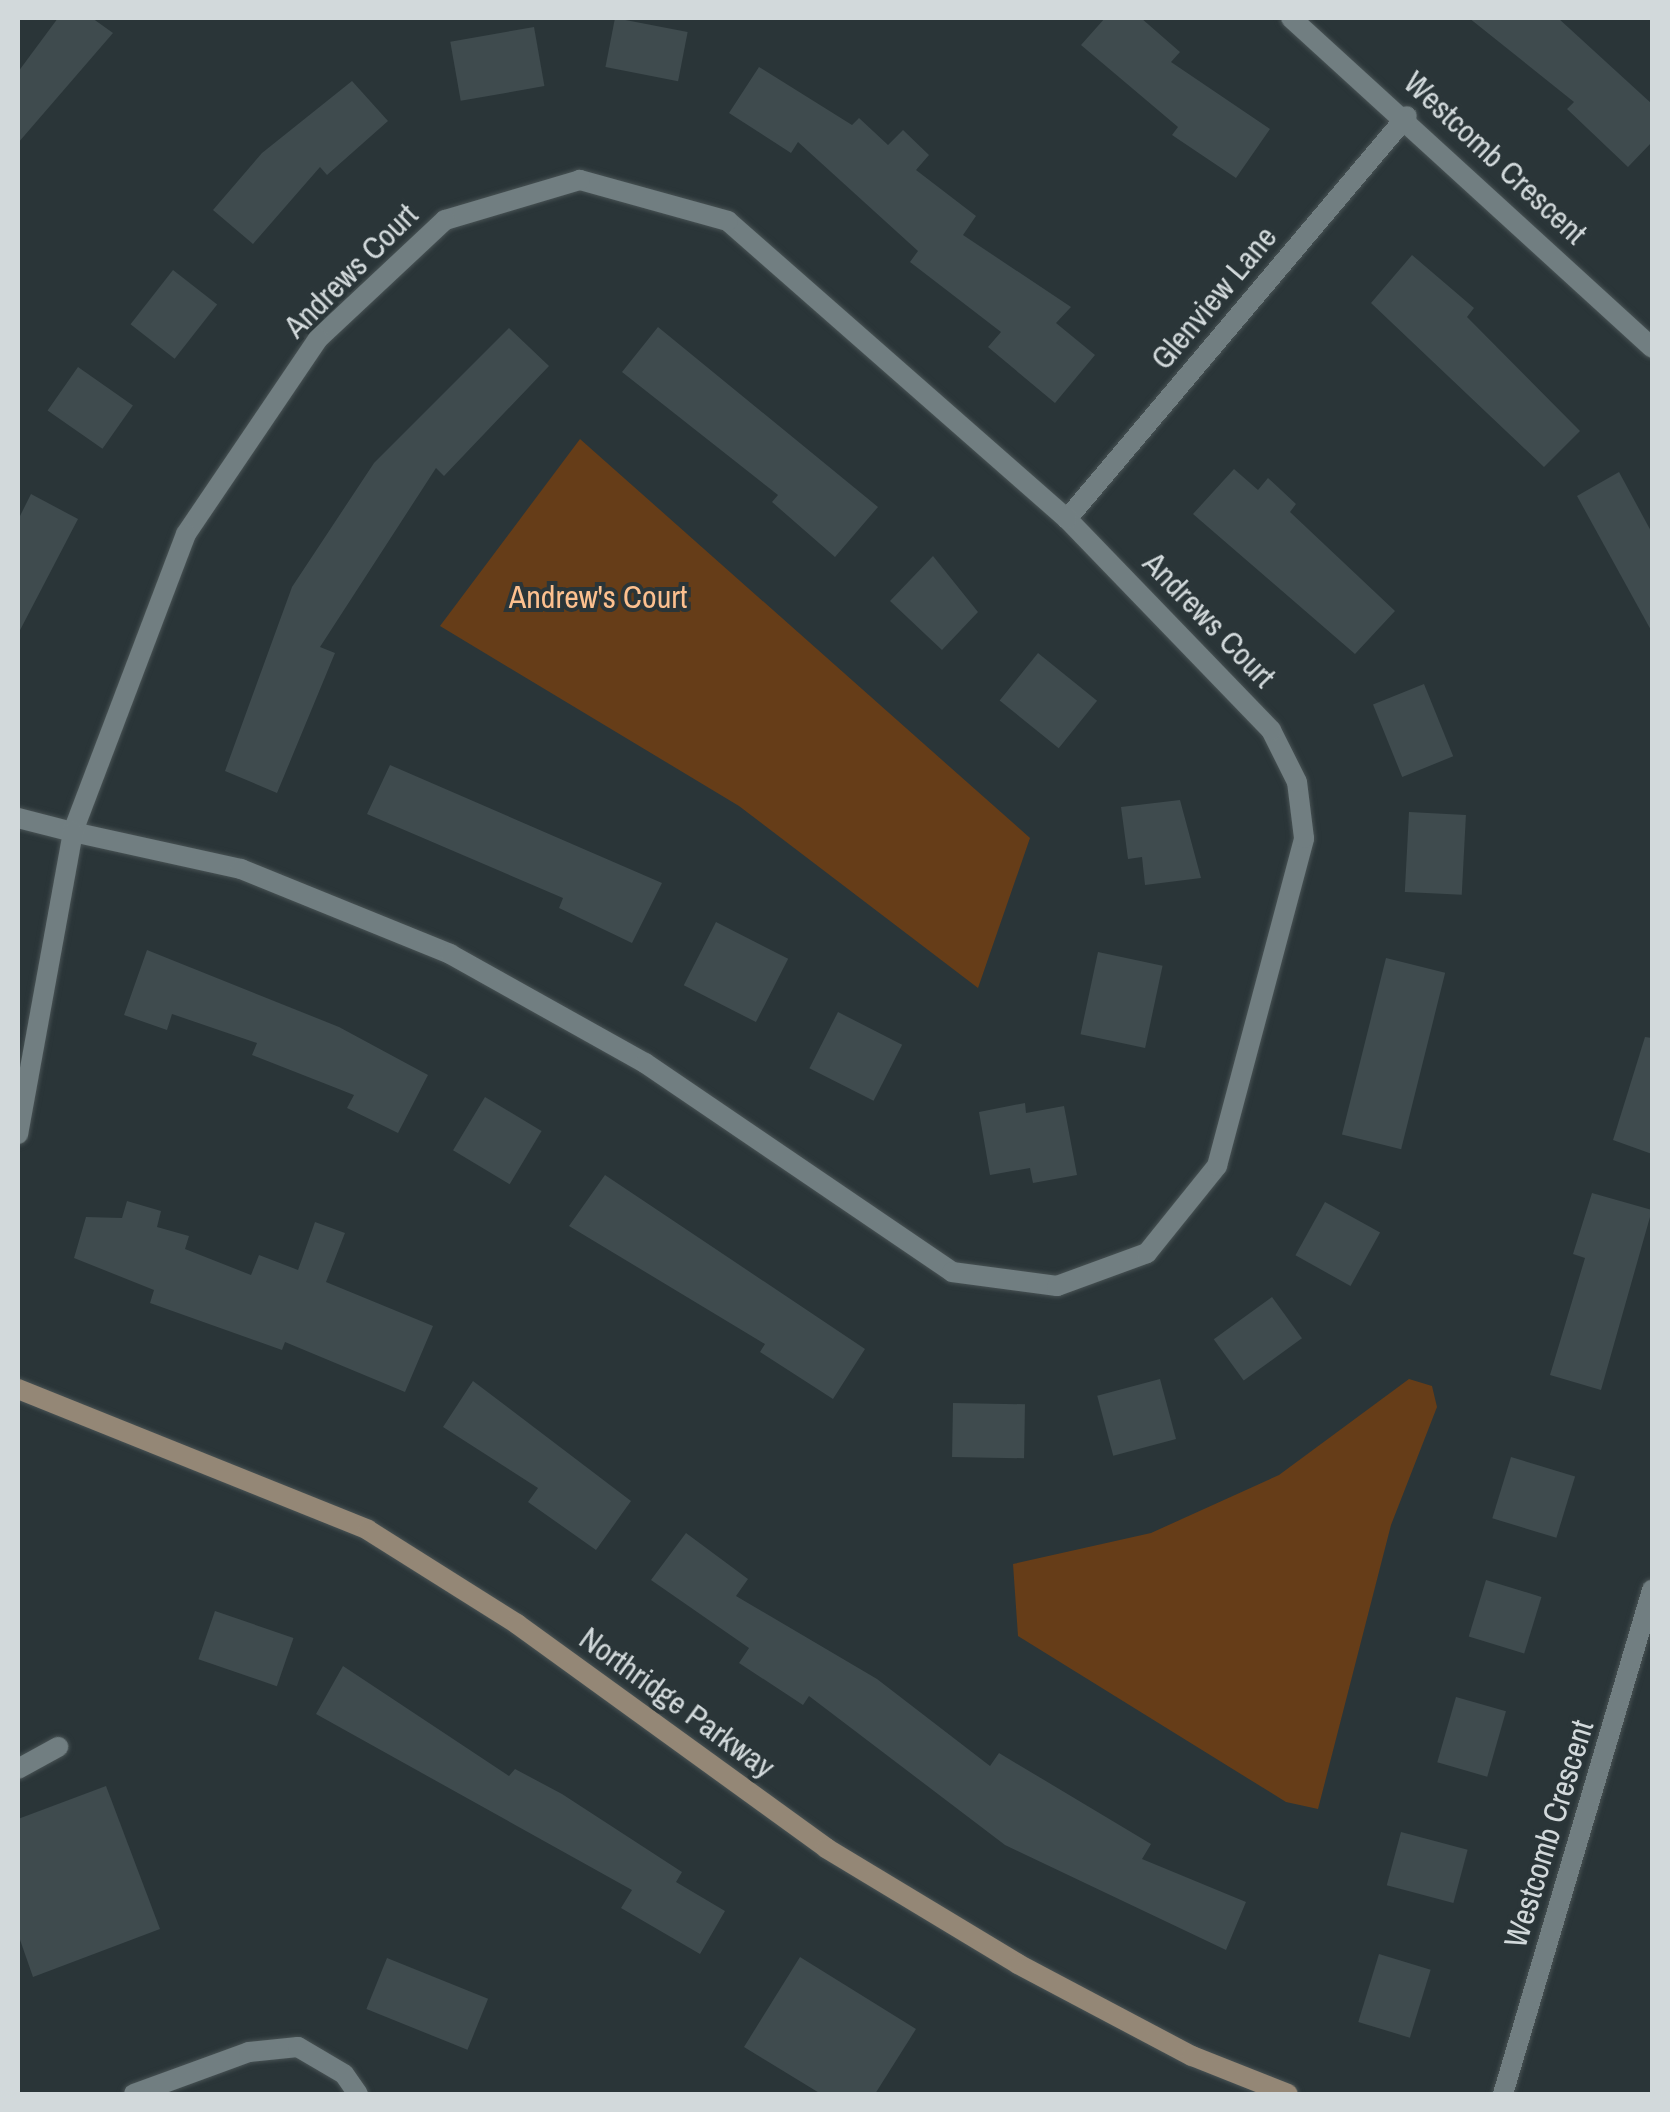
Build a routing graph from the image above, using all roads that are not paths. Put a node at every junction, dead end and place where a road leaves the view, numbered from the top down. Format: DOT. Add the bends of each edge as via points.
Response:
graph roads {
  1 [pos="1291,18"];
  2 [pos="1407,116"];
  3 [pos="1652,348"];
  4 [pos="1067,518"];
  5 [pos="18,818"];
  6 [pos="73,832"];
  7 [pos="18,1134"];
  8 [pos="18,1390"];
  9 [pos="1652,1590"];
  10 [pos="58,1746"];
  11 [pos="18,1768"];
  12 [pos="134,2094"];
  13 [pos="358,2094"];
  14 [pos="1288,2094"];
  15 [pos="1503,2094"];
  1 -- 2 [label="street, Westcomb Crescent"];
  2 -- 3 [label="street, Westcomb Crescent"];
  2 -- 4 [label="street, Glenview Lane"];
  4 -- 6 [label="street, Andrews Court" via="728,221 580,180 445,220 318,339 186,534"];
  4 -- 6 [label="street, Andrews Court" via="1271,730 1297,782 1304,838 1217,1166 1147,1253 1110,1272 1057,1286 952,1272 726,1116 508,981 240,869"];
  5 -- 6 [label="street"];
  6 -- 7 [label="street, Andrews Court"];
  8 -- 14 [label="street, Northridge Parkway" via="368,1530 516,1624 826,1848 1018,1964"];
  9 -- 15 [label="street, Westcomb Crescent"];
  10 -- 11 [label="street"];
  12 -- 13 [label="street" via="249,2052 298,2048 344,2074"];
}
